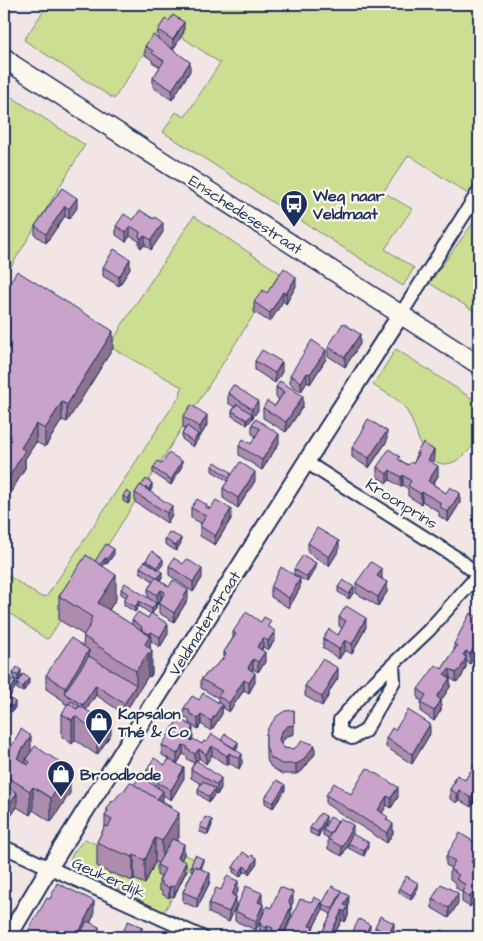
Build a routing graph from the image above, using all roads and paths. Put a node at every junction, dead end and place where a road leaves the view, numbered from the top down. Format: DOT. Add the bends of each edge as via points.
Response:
graph roads {
  1 [pos="6,61"];
  2 [pos="479,191"];
  3 [pos="401,314"];
  4 [pos="479,365"];
  5 [pos="306,462"];
  6 [pos="479,576"];
  7 [pos="392,666"];
  8 [pos="4,847"];
  9 [pos="49,868"];
  10 [pos="7,935"];
  11 [pos="202,937"];
  1 -- 3 [label="main road, Enschedesestraat"];
  2 -- 3 [label="street"];
  3 -- 4 [label="main road, Enschedesestraat"];
  3 -- 5 [label="street, Veldmaterstraat"];
  5 -- 6 [label="street, Kroonprins" via="460,560"];
  5 -- 9 [label="street, Veldmaterstraat"];
  6 -- 7 [label="street, Kroonprins"];
  7 -- 7 [label="street, Kroonprins" via="394,681 366,731 352,738 340,731 340,720"];
  8 -- 9 [label="street, Geukerdijk"];
  9 -- 10 [label="street, Veldmaterstraat"];
  9 -- 11 [label="street, Geukerdijk"];
}
